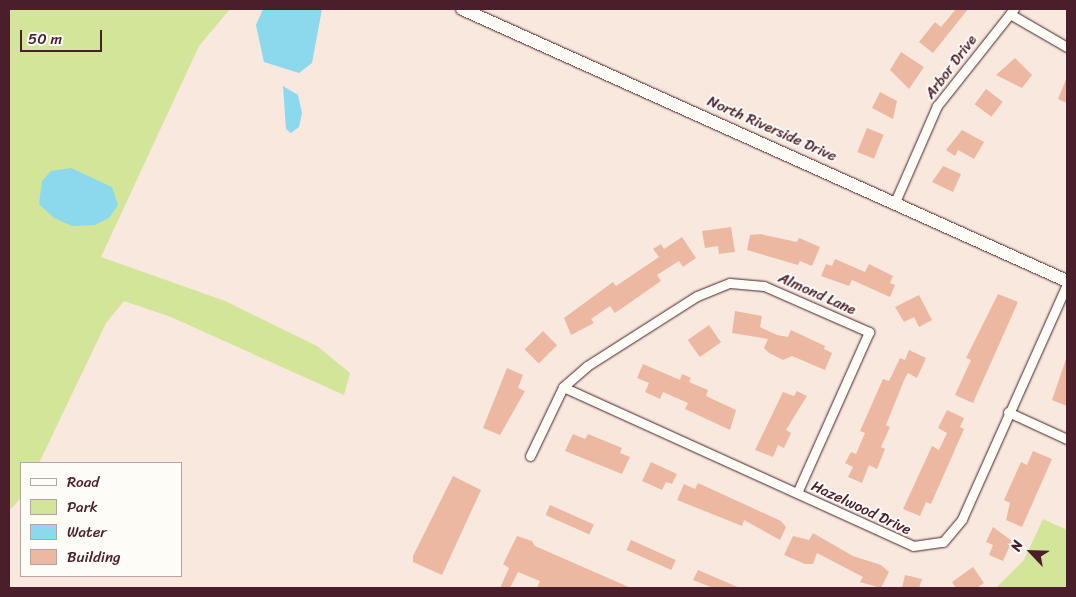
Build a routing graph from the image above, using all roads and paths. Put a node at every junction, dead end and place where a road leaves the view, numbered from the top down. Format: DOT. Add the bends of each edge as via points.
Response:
graph roads {
  1 [pos="462,9"];
  2 [pos="1012,11"];
  3 [pos="1067,47"];
  4 [pos="895,202"];
  5 [pos="1067,283"];
  6 [pos="563,387"];
  7 [pos="1008,412"];
  8 [pos="1067,439"];
  9 [pos="530,456"];
  10 [pos="797,493"];
  1 -- 4 [label="street, North Riverside Drive"];
  2 -- 3 [label="street"];
  2 -- 4 [label="street, Arbor Drive" via="937,106"];
  4 -- 5 [label="street, North Riverside Drive"];
  5 -- 7 [label="street, Hazelwood Drive"];
  6 -- 9 [label="street, Almond Lane"];
  6 -- 10 [label="street, Hazelwood Drive"];
  6 -- 10 [label="street, Almond Lane" via="587,366 697,296 730,283 764,286 869,332"];
  7 -- 8 [label="street"];
  7 -- 10 [label="street, Hazelwood Drive" via="962,519 943,542 912,546"];
}
